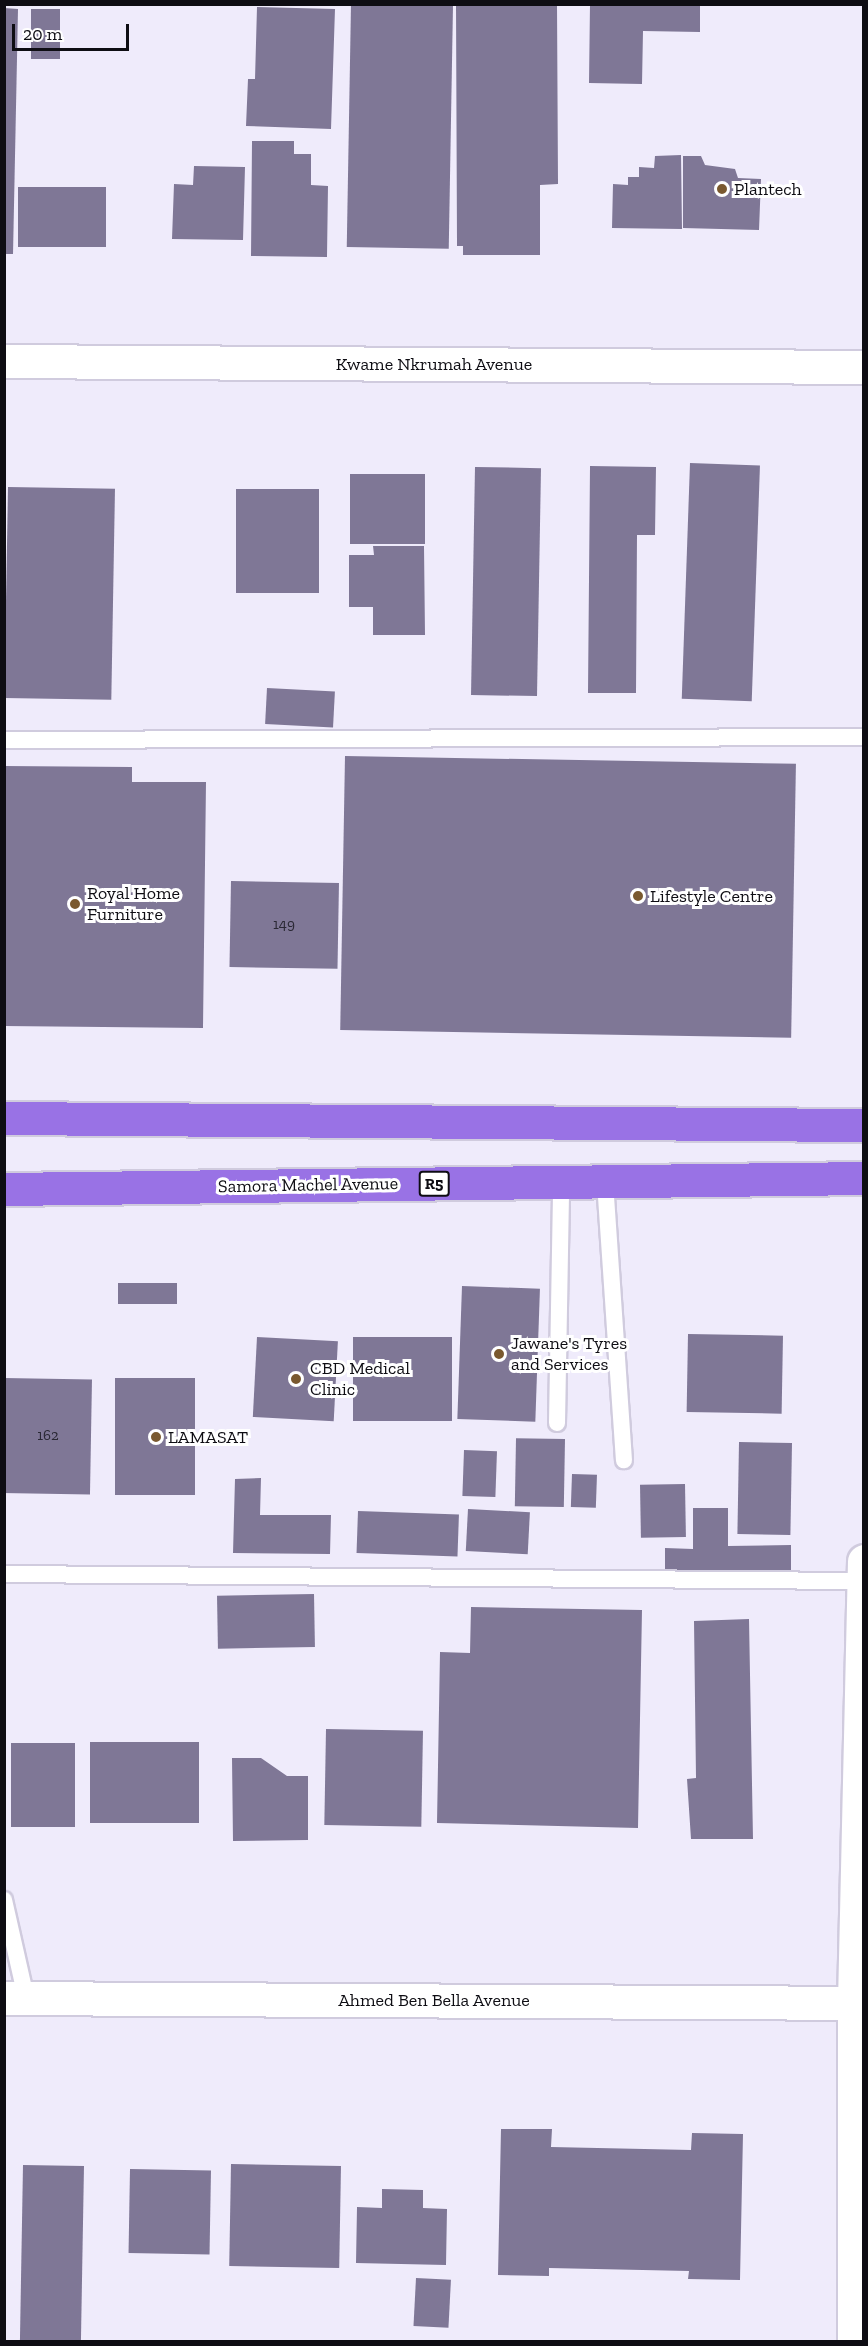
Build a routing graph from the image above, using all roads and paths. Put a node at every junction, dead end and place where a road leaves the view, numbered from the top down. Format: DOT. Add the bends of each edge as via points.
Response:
graph roads {
  1 [pos="4,361"];
  2 [pos="864,367"];
  3 [pos="864,736"];
  4 [pos="4,740"];
  5 [pos="4,1118"];
  6 [pos="864,1125"];
  7 [pos="864,1178"];
  8 [pos="561,1182"];
  9 [pos="605,1182"];
  10 [pos="4,1189"];
  11 [pos="557,1423"];
  12 [pos="624,1460"];
  13 [pos="864,1561"];
  14 [pos="4,1574"];
  15 [pos="863,1581"];
  16 [pos="4,1900"];
  17 [pos="15,1998"];
  18 [pos="859,2002"];
  19 [pos="854,2342"];
  1 -- 2 [label="street, Kwame Nkrumah Avenue"];
  3 -- 4 [label="lane"];
  5 -- 6 [label="highway"];
  7 -- 9 [label="highway, Samora Machel Avenue / R5"];
  8 -- 9 [label="highway, Samora Machel Avenue / R5"];
  8 -- 10 [label="highway, Samora Machel Avenue / R5"];
  8 -- 11 [label="lane"];
  9 -- 12 [label="lane"];
  13 -- 15 [label="street"];
  14 -- 15 [label="lane"];
  15 -- 18 [label="street"];
  16 -- 17 [label="lane"];
  17 -- 18 [label="street, Ahmed Ben Bella Avenue"];
  18 -- 19 [label="street"];
}
